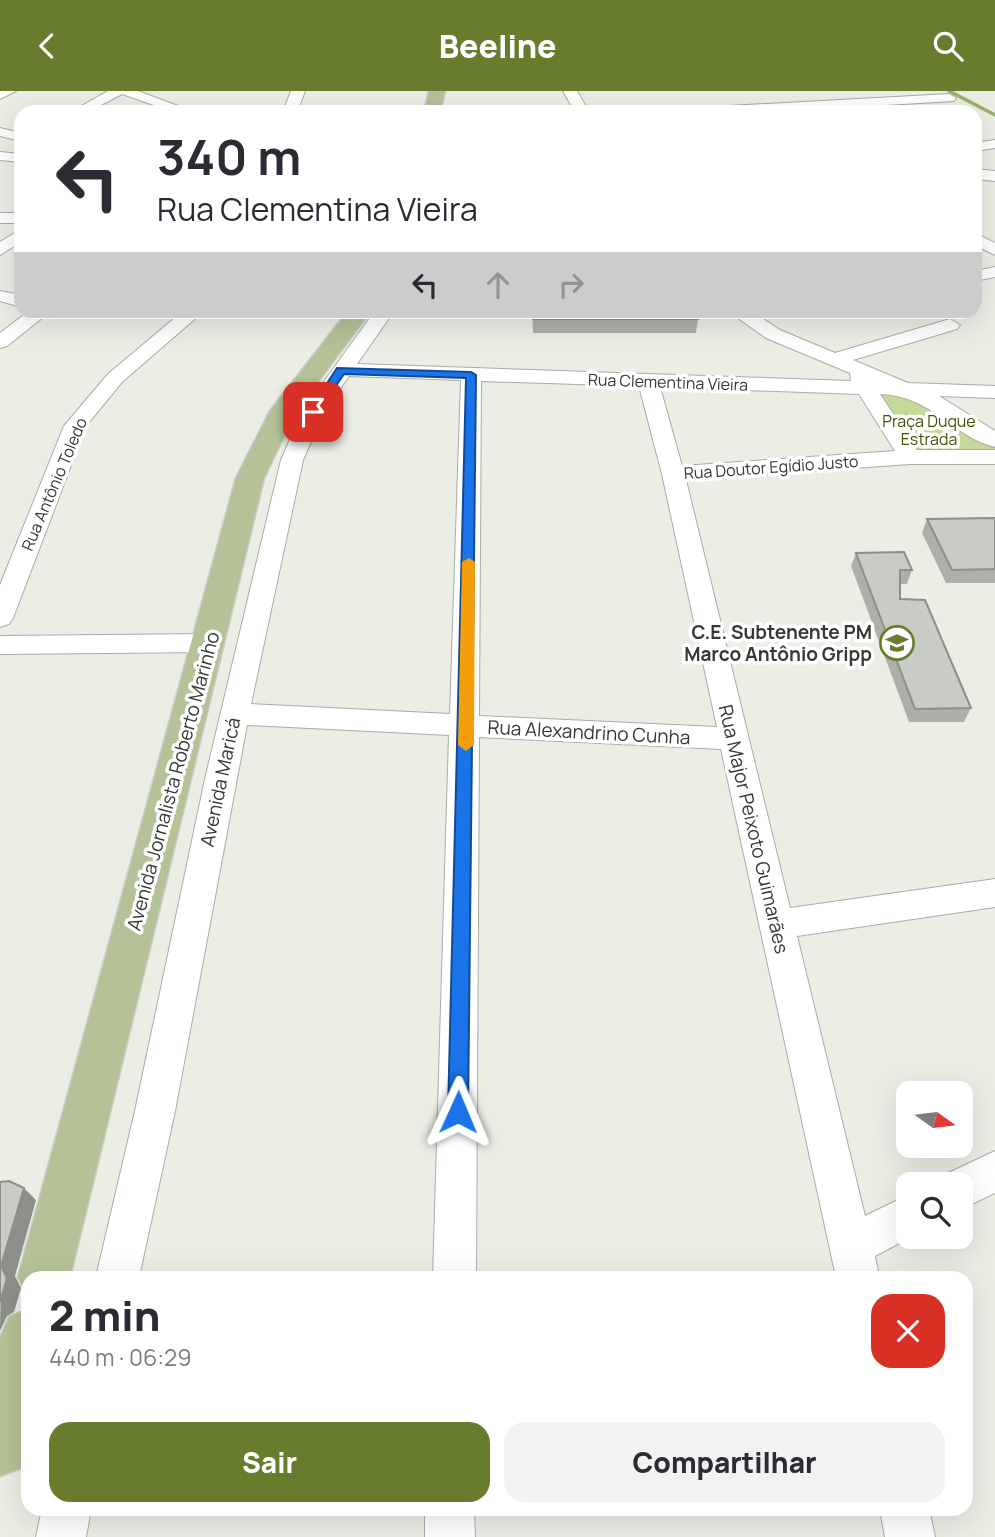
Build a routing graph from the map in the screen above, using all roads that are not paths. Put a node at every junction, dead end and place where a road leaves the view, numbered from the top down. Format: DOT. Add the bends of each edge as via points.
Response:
graph roads {
  1 [pos="9,91"];
  2 [pos="118,91"];
  3 [pos="125,91"];
  4 [pos="774,91"];
  5 [pos="0,95"];
  6 [pos="879,96"];
  7 [pos="949,98"];
  8 [pos="91,105"];
  9 [pos="166,105"];
  10 [pos="786,105"];
  11 [pos="817,105"];
  12 [pos="31,319"];
  13 [pos="185,319"];
  14 [pos="354,319"];
  15 [pos="379,319"];
  16 [pos="749,319"];
  17 [pos="950,325"];
  18 [pos="0,342"];
  19 [pos="834,359"];
  20 [pos="854,368"];
  21 [pos="341,370"];
  22 [pos="471,375"];
  23 [pos="648,382"];
  24 [pos="865,389"];
  25 [pos="909,390"];
  26 [pos="995,392"];
  27 [pos="995,440"];
  28 [pos="910,457"];
  29 [pos="995,457"];
  30 [pos="673,474"];
  31 [pos="0,618"];
  32 [pos="210,643"];
  33 [pos="0,645"];
  34 [pos="235,714"];
  35 [pos="466,726"];
  36 [pos="733,739"];
  37 [pos="995,893"];
  38 [pos="776,924"];
  39 [pos="995,1171"];
  40 [pos="973,1183"];
  41 [pos="896,1226"];
  42 [pos="854,1262"];
  43 [pos="46,1271"];
  44 [pos="118,1271"];
  45 [pos="454,1271"];
  46 [pos="21,1375"];
  47 [pos="0,1447"];
  48 [pos="66,1516"];
  49 [pos="450,1516"];
  50 [pos="906,1516"];
  51 [pos="61,1537"];
  52 [pos="450,1537"];
  53 [pos="910,1537"];
  1 -- 5 [label="street"];
  2 -- 8 [label="street"];
  3 -- 9 [label="street"];
  4 -- 10 [label="street"];
  6 -- 7 [label="street"];
  6 -- 11 [label="street"];
  12 -- 18 [label="street"];
  13 -- 31 [label="street, Rua Antônio Toledo" via="89,403 75,426"];
  14 -- 32 [label="main road, Avenida Jornalista Roberto Marinho" via="288,403 260,449"];
  15 -- 21 [label="street, Avenida Maricá"];
  16 -- 19 [label="street"];
  17 -- 19 [label="street"];
  19 -- 20 [label="street"];
  20 -- 24 [label="street"];
  20 -- 25 [label="street"];
  21 -- 22 [label="street, Rua Clementina Vieira"];
  21 -- 34 [label="street, Avenida Maricá" via="313,412 292,460"];
  22 -- 23 [label="street, Rua Clementina Vieira"];
  22 -- 35 [label="street"];
  23 -- 24 [label="street, Rua Clementina Vieira"];
  23 -- 30 [label="street, Rua Major Peixoto Guimarães"];
  24 -- 25 [label="street, Rua Clementina Vieira"];
  24 -- 28 [label="street"];
  25 -- 26 [label="street, Rua Clementina Vieira"];
  25 -- 27 [label="street"];
  28 -- 29 [label="street, Rua Doutor Egídio Justo"];
  28 -- 30 [label="street, Rua Doutor Egídio Justo"];
  30 -- 36 [label="street, Rua Major Peixoto Guimarães"];
  32 -- 33 [label="street"];
  32 -- 43 [label="main road, Avenida Jornalista Roberto Marinho"];
  34 -- 35 [label="street, Rua Alexandrino Cunha"];
  34 -- 44 [label="street, Avenida Maricá"];
  35 -- 36 [label="street, Rua Alexandrino Cunha"];
  35 -- 45 [label="street"];
  36 -- 38 [label="street, Rua Major Peixoto Guimarães"];
  37 -- 38 [label="street"];
  38 -- 42 [label="street, Rua Major Peixoto Guimarães"];
  39 -- 40 [label="street"];
  41 -- 42 [label="street"];
  46 -- 47 [label="main road"];
  48 -- 51 [label="street"];
  49 -- 52 [label="street"];
  50 -- 53 [label="street"];
}
